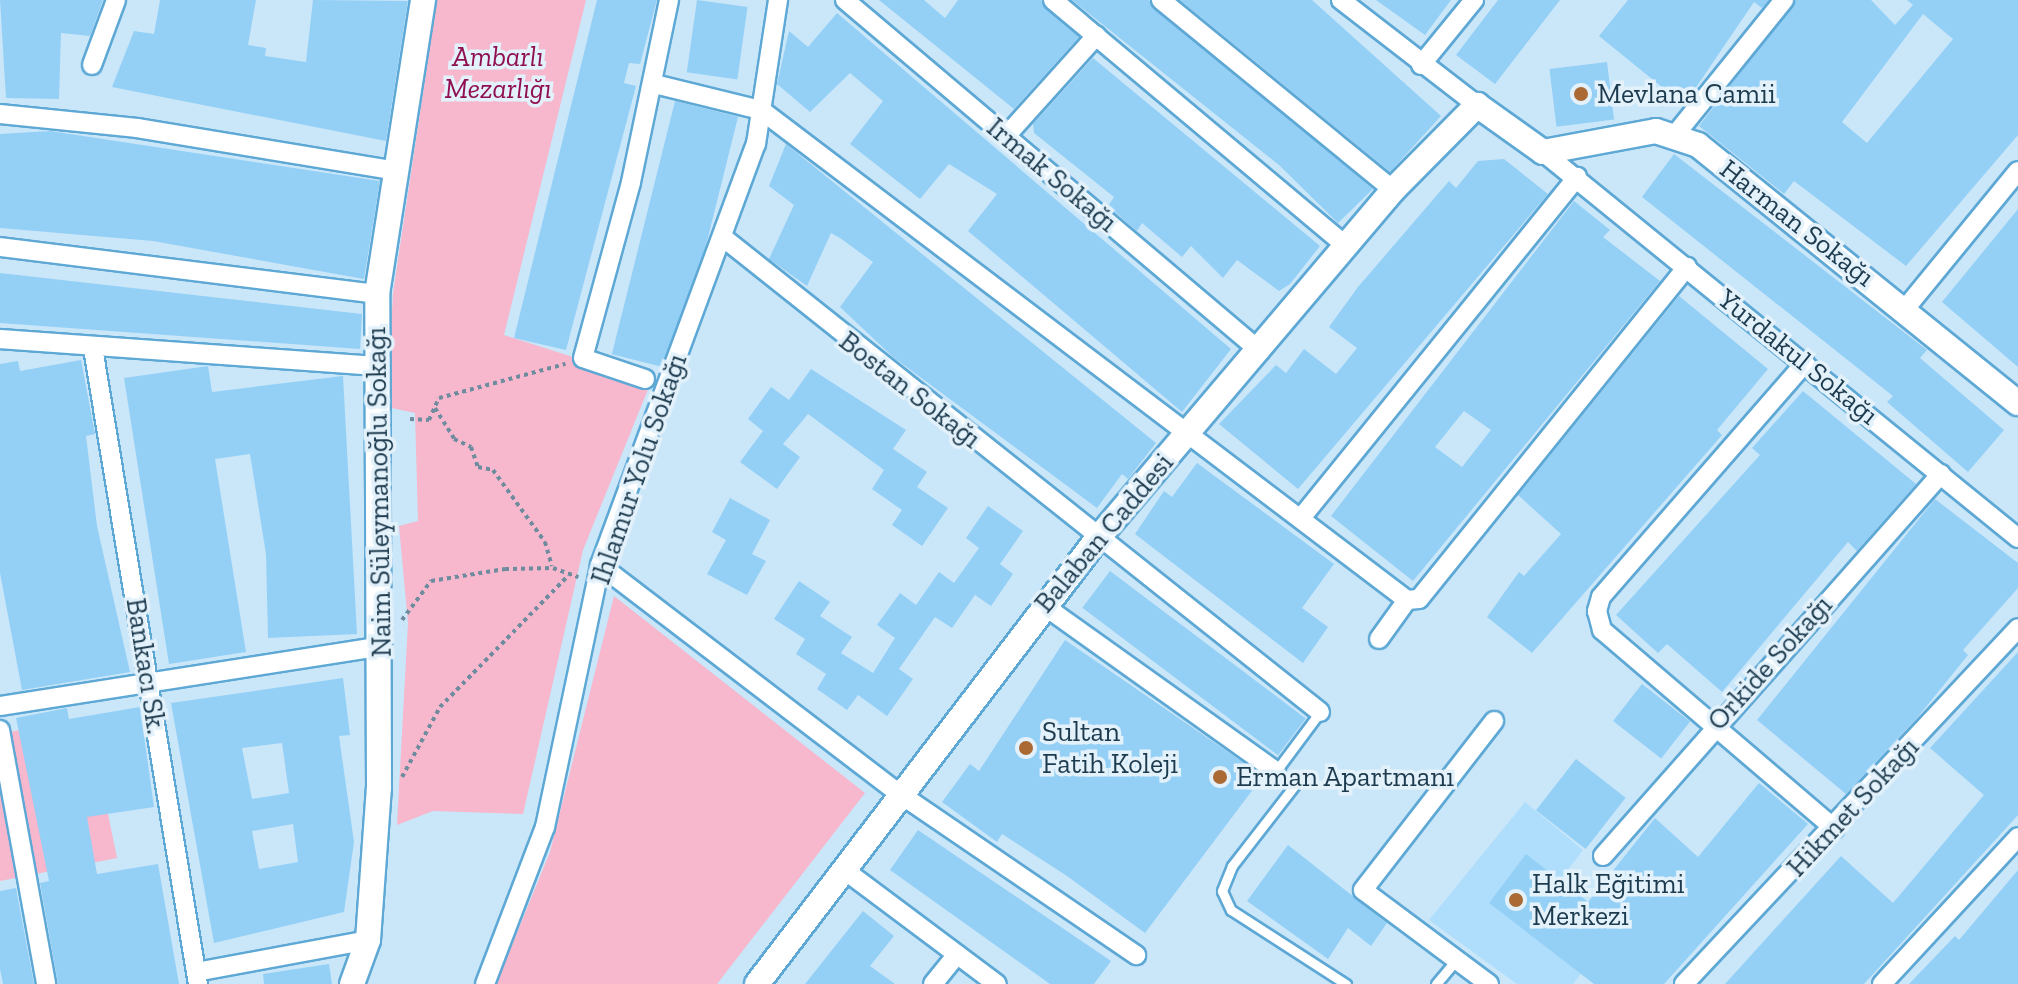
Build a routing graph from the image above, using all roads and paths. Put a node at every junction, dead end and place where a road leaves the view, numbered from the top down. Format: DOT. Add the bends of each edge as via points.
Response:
graph roads {
  1 [pos="116,0"];
  2 [pos="423,0"];
  3 [pos="669,0"];
  4 [pos="778,0"];
  5 [pos="845,0"];
  6 [pos="1053,0"];
  7 [pos="1161,0"];
  8 [pos="1341,0"];
  9 [pos="1474,0"];
  10 [pos="1784,0"];
  11 [pos="1096,36"];
  12 [pos="92,65"];
  13 [pos="1421,65"];
  14 [pos="654,84"];
  15 [pos="1477,105"];
  16 [pos="761,110"];
  17 [pos="0,114"];
  18 [pos="1675,135"];
  19 [pos="1006,136"];
  20 [pos="1543,152"];
  21 [pos="396,171"];
  22 [pos="2018,171"];
  23 [pos="1577,177"];
  24 [pos="1393,190"];
  25 [pos="725,239"];
  26 [pos="1346,246"];
  27 [pos="0,247"];
  28 [pos="1687,267"];
  29 [pos="377,294"];
  30 [pos="1905,309"];
  31 [pos="0,339"];
  32 [pos="93,348"];
  33 [pos="1260,351"];
  34 [pos="583,358"];
  35 [pos="1805,363"];
  36 [pos="378,366"];
  37 [pos="645,379"];
  38 [pos="2018,403"];
  39 [pos="435,408"];
  40 [pos="410,419"];
  41 [pos="1185,435"];
  42 [pos="1941,474"];
  43 [pos="1301,518"];
  44 [pos="1098,538"];
  45 [pos="2018,538"];
  46 [pos="553,568"];
  47 [pos="599,571"];
  48 [pos="567,577"];
  49 [pos="1407,600"];
  50 [pos="1043,605"];
  51 [pos="2018,628"];
  52 [pos="381,635"];
  53 [pos="1379,639"];
  54 [pos="150,684"];
  55 [pos="0,706"];
  56 [pos="1320,712"];
  57 [pos="1494,721"];
  58 [pos="1717,722"];
  59 [pos="0,730"];
  60 [pos="1276,771"];
  61 [pos="1301,777"];
  62 [pos="379,788"];
  63 [pos="900,794"];
  64 [pos="1835,829"];
  65 [pos="2015,847"];
  66 [pos="1603,856"];
  67 [pos="843,869"];
  68 [pos="368,940"];
  69 [pos="957,954"];
  70 [pos="1136,955"];
  71 [pos="1456,960"];
  72 [pos="197,978"];
  73 [pos="46,984"];
  74 [pos="352,984"];
  75 [pos="485,984"];
  76 [pos="757,984"];
  77 [pos="933,984"];
  78 [pos="997,984"];
  79 [pos="1346,984"];
  80 [pos="1436,984"];
  81 [pos="1489,984"];
  82 [pos="1684,984"];
  83 [pos="1882,984"];
  1 -- 12 [label="street"];
  2 -- 21 [label="street, Naim Süleymanoğlu Sokağı"];
  3 -- 14 [label="street"];
  4 -- 16 [label="street, Ihlamur Yolu Sokağı"];
  5 -- 19 [label="street, Irmak Sokağı"];
  6 -- 11 [label="street"];
  7 -- 24 [label="street"];
  8 -- 13 [label="street"];
  9 -- 13 [label="street"];
  10 -- 18 [label="street"];
  11 -- 19 [label="street"];
  11 -- 26 [label="street"];
  13 -- 15 [label="street"];
  14 -- 16 [label="street"];
  14 -- 34 [label="street"];
  15 -- 20 [label="street"];
  15 -- 24 [label="street, Balaban Caddesi"];
  16 -- 25 [label="street, Ihlamur Yolu Sokağı"];
  16 -- 41 [label="street"];
  17 -- 21 [label="street" via="137,128"];
  18 -- 20 [label="street, Harman Sokağı" via="1627,134"];
  18 -- 30 [label="street, Harman Sokağı" via="1698,145"];
  19 -- 33 [label="street, Irmak Sokağı"];
  20 -- 23 [label="street"];
  21 -- 29 [label="street, Naim Süleymanoğlu Sokağı"];
  22 -- 30 [label="street"];
  23 -- 28 [label="street, Yurdakul Sokağı"];
  23 -- 43 [label="street"];
  24 -- 26 [label="street, Balaban Caddesi"];
  25 -- 44 [label="street, Bostan Sokağı"];
  25 -- 47 [label="street, Ihlamur Yolu Sokağı" via="663,385"];
  26 -- 33 [label="street, Balaban Caddesi"];
  27 -- 29 [label="street"];
  28 -- 35 [label="street, Yurdakul Sokağı"];
  28 -- 49 [label="street" via="1419,599"];
  29 -- 36 [label="street, Naim Süleymanoğlu Sokağı"];
  30 -- 38 [label="street, Harman Sokağı"];
  31 -- 32 [label="street"];
  32 -- 36 [label="street"];
  32 -- 54 [label="street, Bankacı Sk."];
  33 -- 41 [label="street, Balaban Caddesi"];
  34 -- 37 [label="street"];
  34 -- 39 [label="path" via="486,391 455,392"];
  35 -- 42 [label="street, Yurdakul Sokağı"];
  35 -- 58 [label="street" via="1601,597 1597,611 1602,630"];
  36 -- 52 [label="street, Naim Süleymanoğlu Sokağı"];
  39 -- 40 [label="path" via="429,420"];
  39 -- 46 [label="path" via="454,439 471,447 478,467 493,470 545,542"];
  41 -- 43 [label="street"];
  41 -- 44 [label="street, Balaban Caddesi"];
  42 -- 45 [label="street, Yurdakul Sokağı"];
  42 -- 58 [label="street, Orkide Sokağı"];
  43 -- 49 [label="street"];
  44 -- 50 [label="street, Balaban Caddesi"];
  44 -- 56 [label="street, Bostan Sokağı"];
  46 -- 48 [label="path"];
  46 -- 52 [label="path" via="431,581 401,622"];
  47 -- 48 [label="path"];
  47 -- 63 [label="street"];
  47 -- 75 [label="street, Ihlamur Yolu Sokağı" via="545,827"];
  48 -- 62 [label="path" via="440,707 392,788"];
  49 -- 53 [label="street"];
  50 -- 60 [label="street"];
  50 -- 63 [label="street, Balaban Caddesi"];
  51 -- 64 [label="street, Hikmet Sokağı"];
  52 -- 54 [label="street"];
  52 -- 62 [label="street, Naim Süleymanoğlu Sokağı"];
  54 -- 55 [label="street"];
  54 -- 72 [label="street, Bankacı Sk."];
  56 -- 60 [label="lane"];
  57 -- 71 [label="street" via="1363,890"];
  58 -- 64 [label="street"];
  58 -- 66 [label="street, Orkide Sokağı"];
  59 -- 73 [label="street"];
  61 -- 79 [label="lane" via="1232,866 1222,891 1231,910"];
  62 -- 68 [label="street, Naim Süleymanoğlu Sokağı"];
  63 -- 67 [label="street, Balaban Caddesi"];
  63 -- 70 [label="street"];
  64 -- 82 [label="street, Hikmet Sokağı"];
  65 -- 83 [label="street"];
  67 -- 69 [label="street"];
  67 -- 76 [label="street, Balaban Caddesi"];
  68 -- 72 [label="street"];
  68 -- 74 [label="street, Naim Süleymanoğlu Sokağı"];
  69 -- 77 [label="street"];
  69 -- 78 [label="street"];
  71 -- 80 [label="lane"];
  71 -- 81 [label="street"];
}
